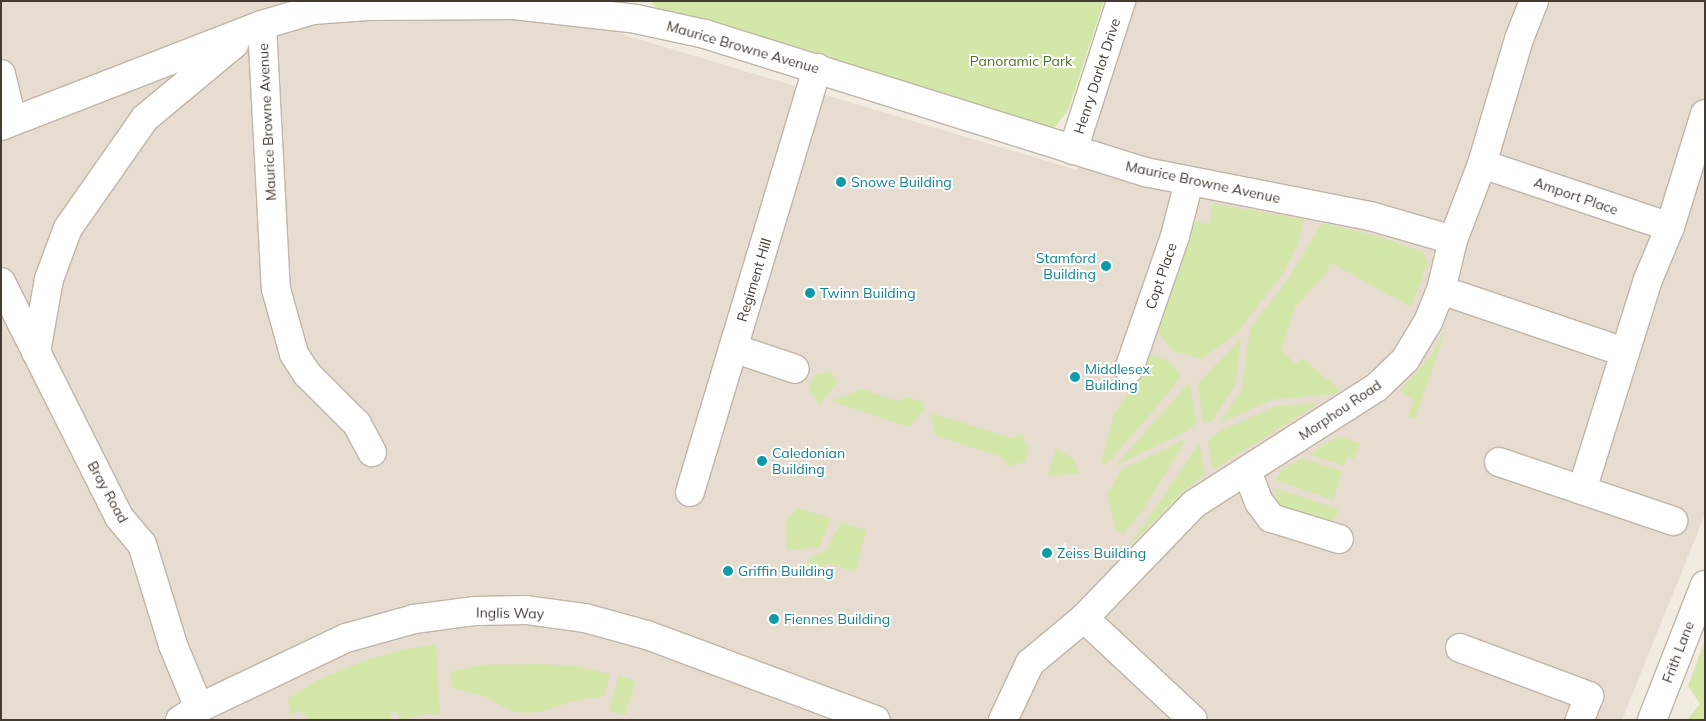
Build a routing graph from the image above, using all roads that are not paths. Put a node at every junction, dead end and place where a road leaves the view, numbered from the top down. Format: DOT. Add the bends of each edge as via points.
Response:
graph roads {
  1 [pos="1121,1"];
  2 [pos="1534,1"];
  3 [pos="262,25"];
  4 [pos="817,68"];
  5 [pos="1,74"];
  6 [pos="1705,114"];
  7 [pos="7,123"];
  8 [pos="1073,150"];
  9 [pos="1482,164"];
  10 [pos="1189,182"];
  11 [pos="1670,227"];
  12 [pos="1453,240"];
  13 [pos="1,282"];
  14 [pos="1441,290"];
  15 [pos="733,348"];
  16 [pos="36,352"];
  17 [pos="1624,352"];
  18 [pos="795,369"];
  19 [pos="1129,369"];
  20 [pos="372,452"];
  21 [pos="1499,462"];
  22 [pos="1248,471"];
  23 [pos="1582,490"];
  24 [pos="690,492"];
  25 [pos="1673,520"];
  26 [pos="1339,539"];
  27 [pos="1705,585"];
  28 [pos="1084,618"];
  29 [pos="1460,648"];
  30 [pos="190,714"];
  31 [pos="876,720"];
  32 [pos="1003,720"];
  33 [pos="1193,720"];
  34 [pos="1580,720"];
  35 [pos="1652,720"];
  1 -- 8 [label="street, Henry Darlot Drive"];
  2 -- 9 [label="street, Morphou Road" via="1519,39"];
  3 -- 4 [label="street, Maurice Browne Avenue" via="313,10 514,5 662,24"];
  3 -- 7 [label="street"];
  3 -- 16 [label="street" via="222,52 145,118 68,228 49,279"];
  3 -- 20 [label="street, Maurice Browne Avenue" via="276,289 294,354 307,374 357,424"];
  4 -- 8 [label="street, Maurice Browne Avenue"];
  4 -- 15 [label="street, Regiment Hill"];
  5 -- 7 [label="street"];
  6 -- 11 [label="street"];
  8 -- 10 [label="street, Maurice Browne Avenue"];
  9 -- 11 [label="street, Amport Place"];
  9 -- 12 [label="street, Morphou Road"];
  10 -- 12 [label="street, Maurice Browne Avenue" via="1370,216"];
  10 -- 19 [label="street, Copt Place"];
  11 -- 17 [label="street" via="1647,282"];
  12 -- 14 [label="street, Morphou Road"];
  13 -- 16 [label="street, Bray Road"];
  14 -- 17 [label="street"];
  14 -- 22 [label="street, Morphou Road" via="1428,322 1405,360 1377,387"];
  15 -- 18 [label="street"];
  15 -- 24 [label="street, Regiment Hill"];
  16 -- 30 [label="street, Bray Road" via="119,517 142,544"];
  17 -- 23 [label="street"];
  21 -- 23 [label="street"];
  22 -- 26 [label="street" via="1259,502 1270,518"];
  22 -- 28 [label="street, Morphou Road" via="1194,504"];
  23 -- 25 [label="street"];
  27 -- 35 [label="street, Frith Lane"];
  28 -- 32 [label="street, Morphou Road" via="1030,663"];
  28 -- 33 [label="street"];
  29 -- 34 [label="street" via="1589,696"];
  30 -- 31 [label="street, Inglis Way" via="346,638 414,619 475,611 526,610 585,618 647,635"];
}
